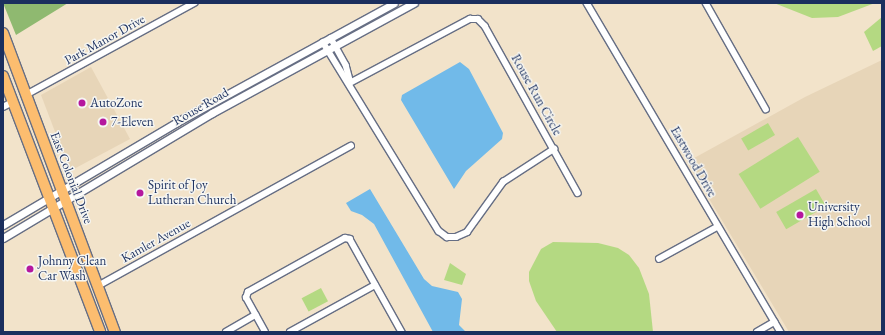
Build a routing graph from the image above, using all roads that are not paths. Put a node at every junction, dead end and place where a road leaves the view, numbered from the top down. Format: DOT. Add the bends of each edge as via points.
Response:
graph roads {
  1 [pos="194,3"];
  2 [pos="394,3"];
  3 [pos="414,3"];
  4 [pos="587,3"];
  5 [pos="706,3"];
  6 [pos="3,33"];
  7 [pos="331,38"];
  8 [pos="324,42"];
  9 [pos="336,46"];
  10 [pos="328,50"];
  11 [pos="346,65"];
  12 [pos="340,68"];
  13 [pos="3,76"];
  14 [pos="350,83"];
  15 [pos="26,95"];
  16 [pos="8,97"];
  17 [pos="3,107"];
  18 [pos="766,109"];
  19 [pos="351,146"];
  20 [pos="554,149"];
  21 [pos="62,191"];
  22 [pos="578,193"];
  23 [pos="49,198"];
  24 [pos="66,202"];
  25 [pos="53,209"];
  26 [pos="3,224"];
  27 [pos="717,227"];
  28 [pos="3,238"];
  29 [pos="659,259"];
  30 [pos="375,285"];
  31 [pos="98,286"];
  32 [pos="256,315"];
  33 [pos="774,322"];
  34 [pos="100,332"];
  35 [pos="115,332"];
  36 [pos="226,332"];
  37 [pos="265,332"];
  38 [pos="290,332"];
  39 [pos="402,332"];
  40 [pos="757,332"];
  41 [pos="781,332"];
  1 -- 15 [label="street, Park Manor Drive"];
  2 -- 7 [label="street, Rouse Road"];
  3 -- 9 [label="street, Rouse Road"];
  4 -- 27 [label="street, Eastwood Drive"];
  5 -- 18 [label="street"];
  6 -- 15 [label="highway, East Colonial Drive"];
  7 -- 8 [label="street, Rouse Road"];
  7 -- 9 [label="street, Rouse Run Circle"];
  8 -- 10 [label="street, Rouse Run Circle"];
  8 -- 21 [label="street, Rouse Road" via="177,122"];
  9 -- 10 [label="street, Rouse Road"];
  9 -- 11 [label="street, Rouse Run Circle"];
  10 -- 12 [label="street, Rouse Run Circle"];
  10 -- 24 [label="street, Rouse Road" via="212,114"];
  11 -- 12 [label="street"];
  11 -- 14 [label="street, Rouse Run Circle"];
  12 -- 14 [label="street, Rouse Run Circle"];
  13 -- 16 [label="highway"];
  14 -- 20 [label="street, Rouse Run Circle" via="470,19 478,20 485,26"];
  14 -- 20 [label="street, Rouse Run Circle" via="439,231 447,237 456,237 467,232 503,182"];
  15 -- 21 [label="highway, East Colonial Drive"];
  16 -- 17 [label="street"];
  16 -- 23 [label="highway"];
  19 -- 31 [label="street, Kamler Avenue"];
  20 -- 22 [label="street"];
  21 -- 23 [label="street, Rouse Road"];
  21 -- 24 [label="highway, East Colonial Drive"];
  23 -- 25 [label="highway"];
  23 -- 26 [label="street, Rouse Road"];
  24 -- 25 [label="street, Rouse Road"];
  24 -- 31 [label="highway, East Colonial Drive"];
  25 -- 28 [label="street, Rouse Road"];
  25 -- 34 [label="highway"];
  27 -- 29 [label="street"];
  27 -- 33 [label="street, Eastwood Drive"];
  30 -- 32 [label="street" via="350,239 345,238 248,292 246,298"];
  30 -- 38 [label="street"];
  30 -- 39 [label="street"];
  31 -- 35 [label="highway, East Colonial Drive"];
  32 -- 36 [label="street"];
  32 -- 37 [label="street"];
  33 -- 40 [label="street"];
  33 -- 41 [label="street, Eastwood Drive"];
}
